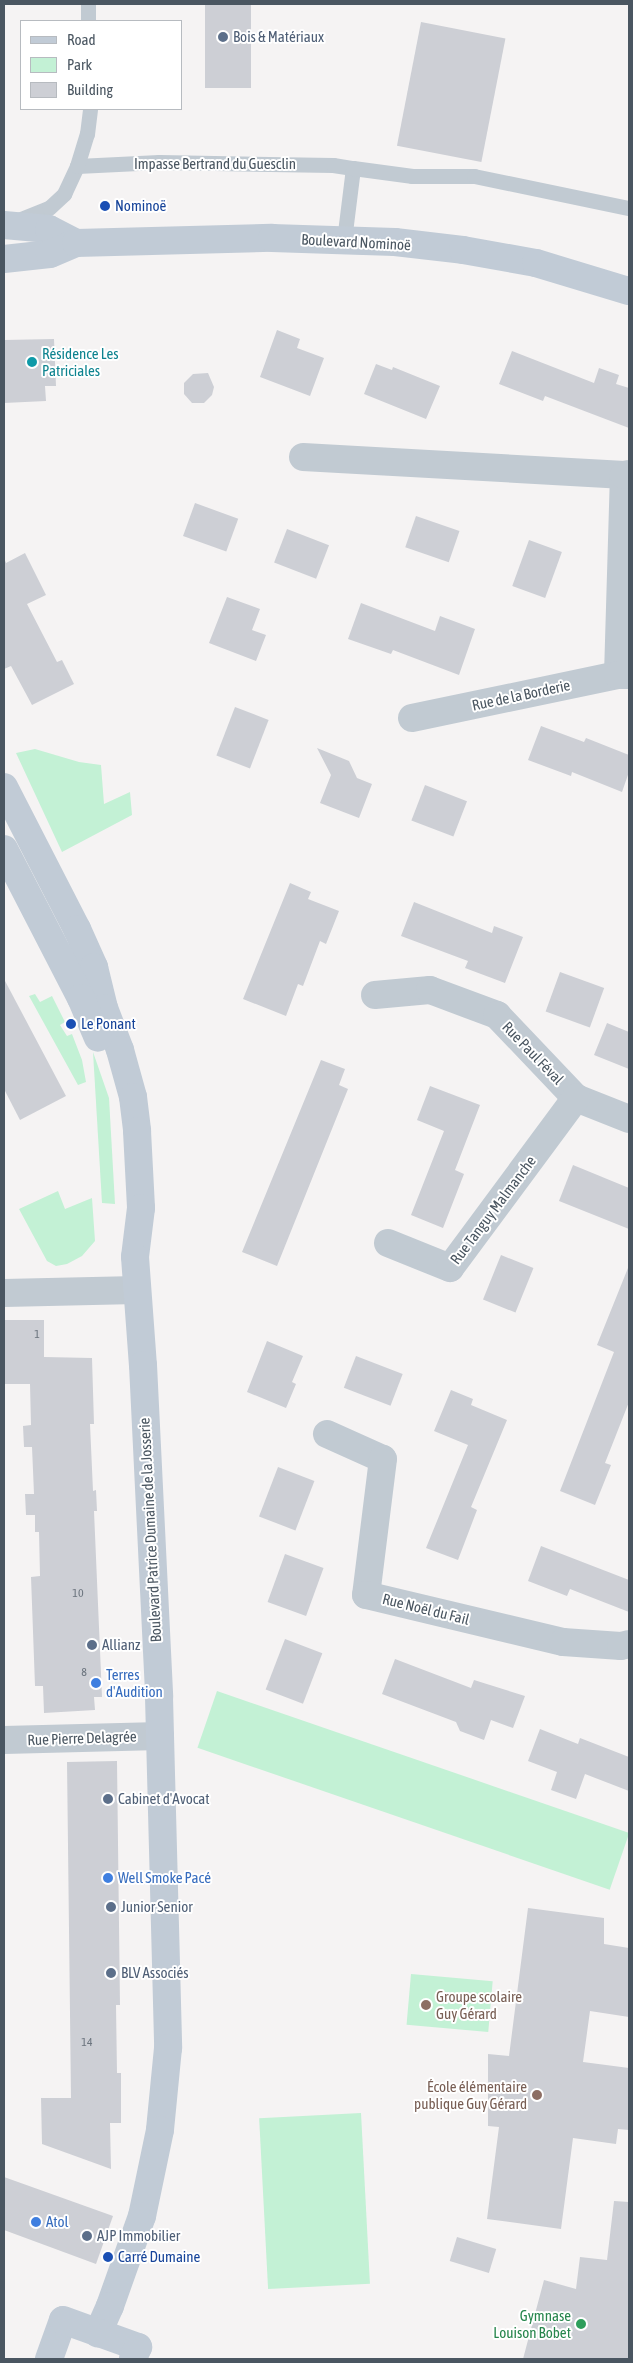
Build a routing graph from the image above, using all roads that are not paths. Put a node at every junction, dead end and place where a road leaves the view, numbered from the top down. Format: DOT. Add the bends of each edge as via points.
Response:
graph roads {
  1 [pos="88,4"];
  2 [pos="88,20"];
  3 [pos="90,110"];
  4 [pos="77,166"];
  5 [pos="353,168"];
  6 [pos="629,208"];
  7 [pos="4,224"];
  8 [pos="344,240"];
  9 [pos="76,243"];
  10 [pos="4,259"];
  11 [pos="629,290"];
  12 [pos="304,457"];
  13 [pos="626,475"];
  14 [pos="624,675"];
  15 [pos="412,718"];
  16 [pos="4,787"];
  17 [pos="4,849"];
  18 [pos="374,995"];
  19 [pos="576,1098"];
  20 [pos="629,1119"];
  21 [pos="388,1243"];
  22 [pos="135,1257"];
  23 [pos="137,1290"];
  24 [pos="4,1293"];
  25 [pos="327,1434"];
  26 [pos="626,1651"];
  27 [pos="160,1736"];
  28 [pos="4,1740"];
  29 [pos="98,2333"];
  30 [pos="49,2359"];
  31 [pos="134,2359"];
  1 -- 2 [label="lane"];
  3 -- 4 [label="lane" via="87,134"];
  4 -- 5 [label="lane, Impasse Bertrand du Guesclin" via="158,162"];
  4 -- 7 [label="lane" via="64,194 49,208"];
  5 -- 6 [label="lane, Impasse Bertrand du Guesclin" via="412,176 474,176"];
  5 -- 8 [label="lane"];
  7 -- 9 [label="street" via="49,229"];
  8 -- 9 [label="street, Boulevard Nominoë" via="272,238"];
  8 -- 11 [label="street, Boulevard Nominoë" via="463,250 518,260"];
  9 -- 10 [label="street" via="50,254"];
  12 -- 13 [label="street"];
  13 -- 14 [label="street"];
  14 -- 15 [label="street, Rue de la Borderie"];
  16 -- 22 [label="street, Boulevard Patrice Dumaine de la Josserie" via="94,967 134,1098 141,1208"];
  17 -- 22 [label="street, Boulevard Patrice Dumaine de la Josserie" via="104,1052 116,1103 124,1228"];
  18 -- 19 [label="street, Rue Paul Féval" via="430,990 497,1015"];
  19 -- 20 [label="street, Rue Paul Féval"];
  19 -- 21 [label="street, Rue Tanguy Malmanche" via="450,1268"];
  22 -- 23 [label="street, Boulevard Patrice Dumaine de la Josserie"];
  23 -- 24 [label="street"];
  23 -- 27 [label="street, Boulevard Patrice Dumaine de la Josserie"];
  25 -- 26 [label="street, Rue Noël du Fail" via="383,1459 366,1595 563,1642"];
  27 -- 28 [label="street, Rue Pierre Delagrée"];
  27 -- 29 [label="street, Boulevard Patrice Dumaine de la Josserie" via="168,2048 160,2130 142,2216"];
  29 -- 30 [label="street" via="63,2320"];
  29 -- 31 [label="street" via="138,2347"];
}
